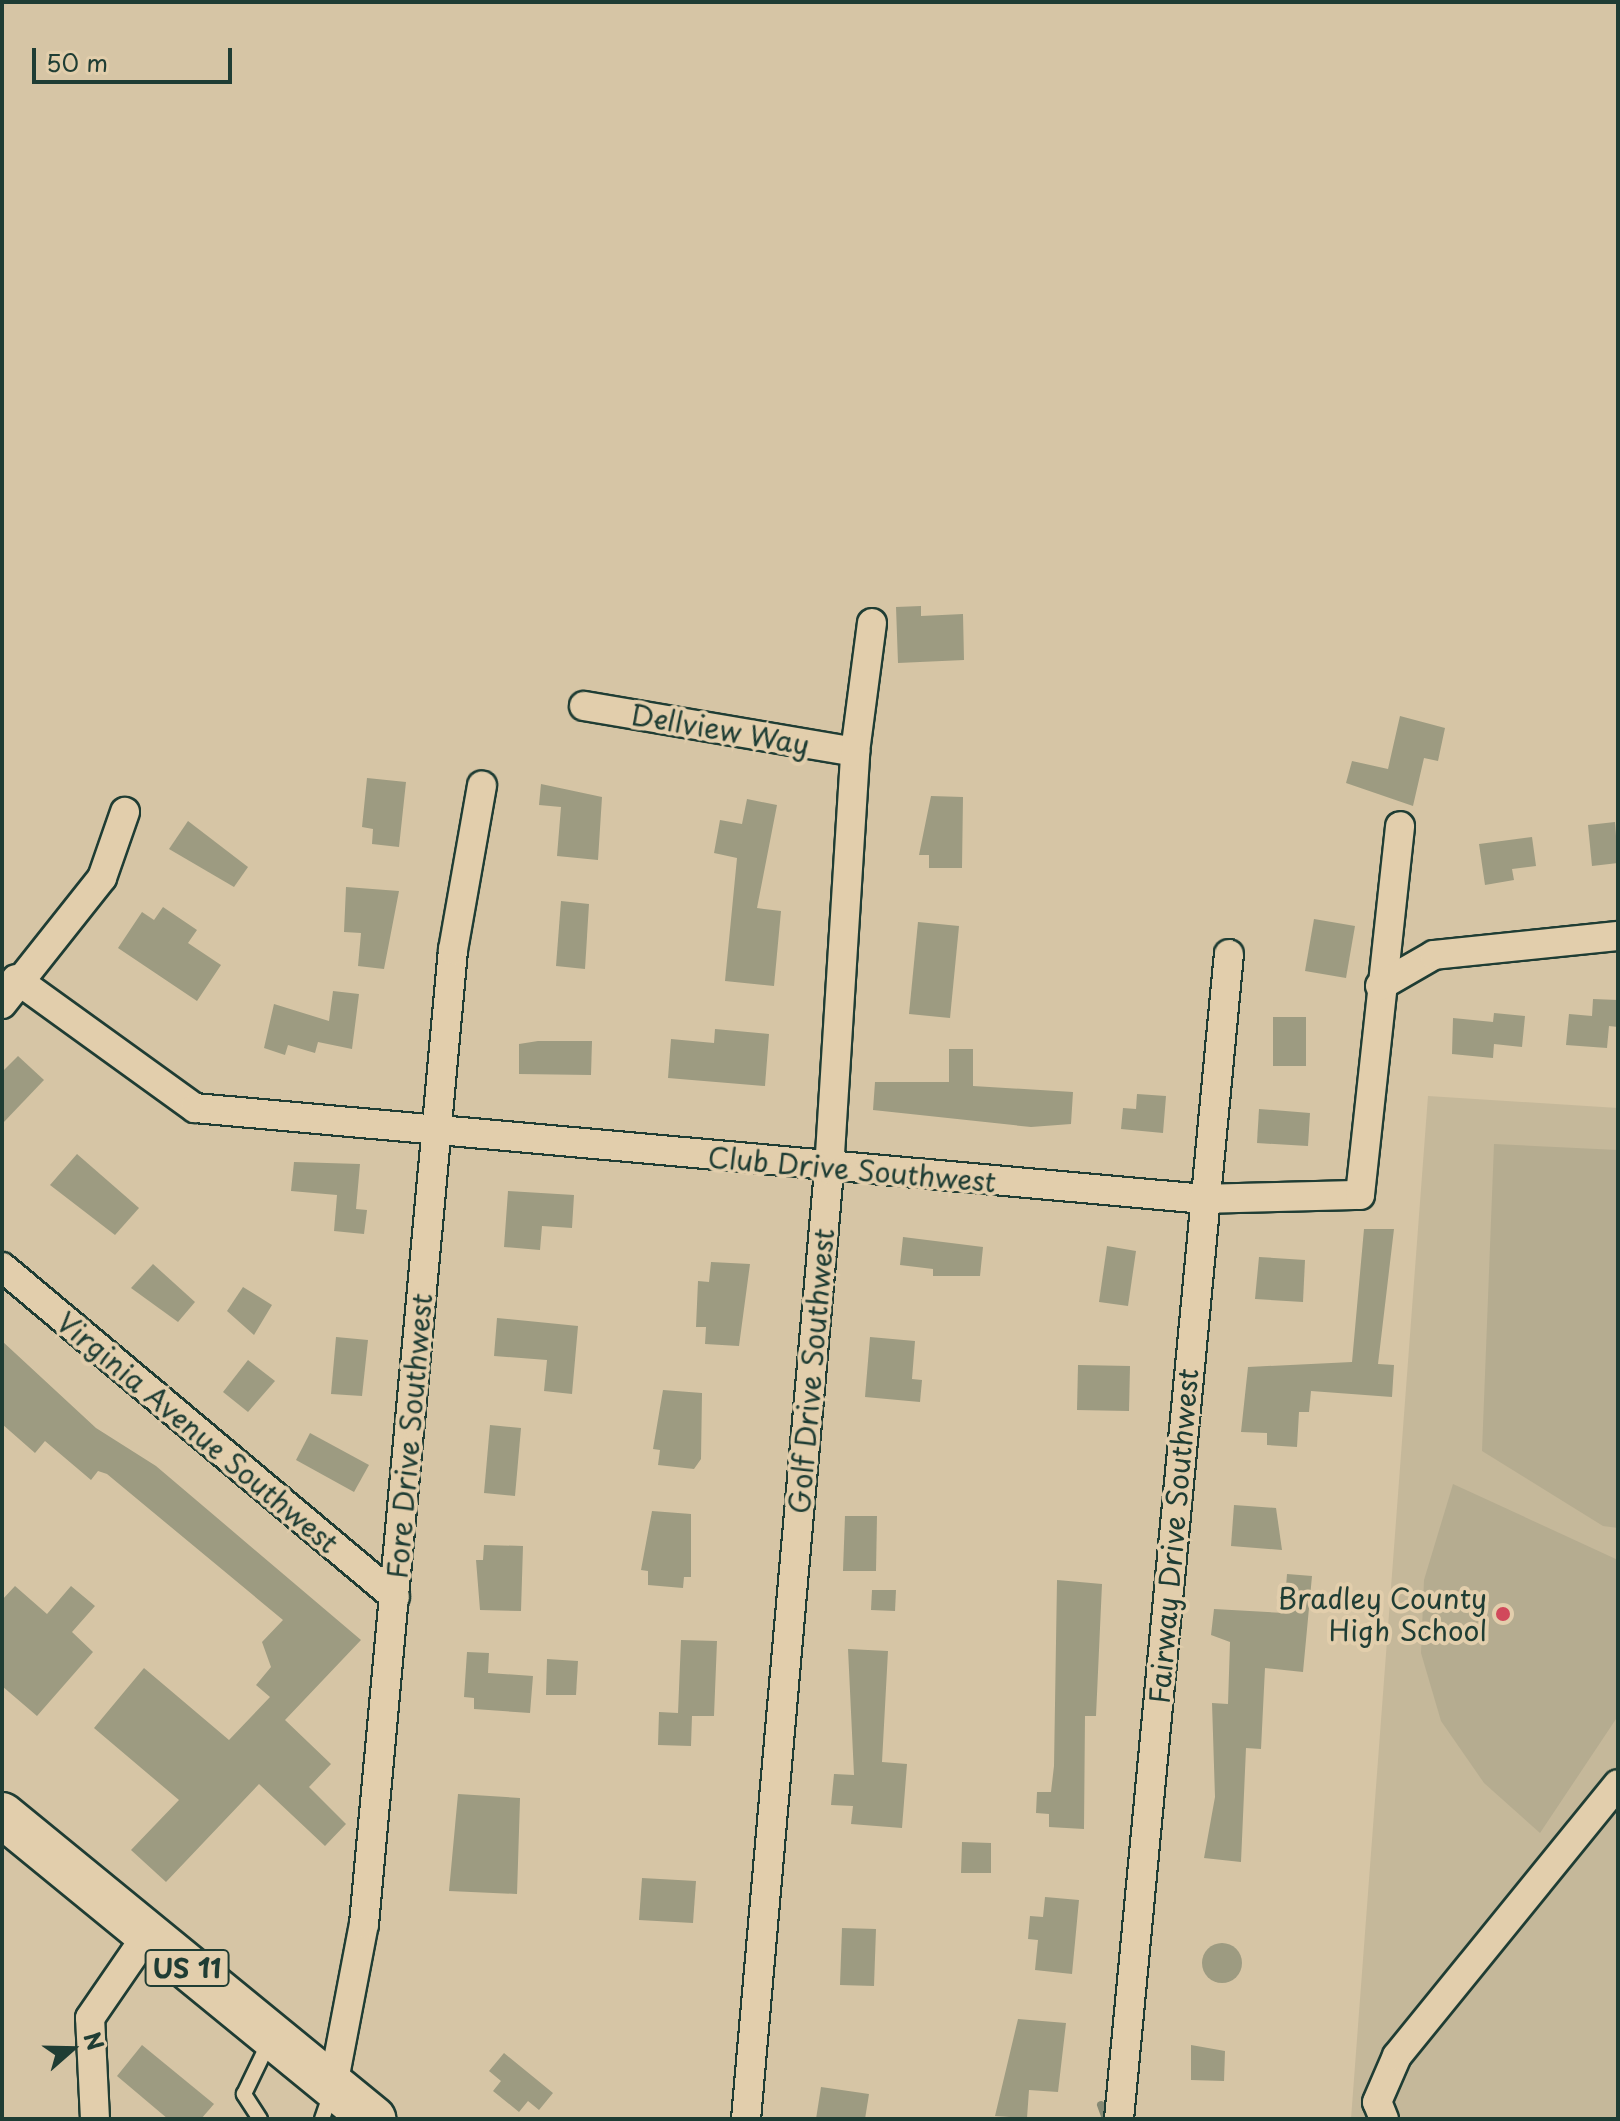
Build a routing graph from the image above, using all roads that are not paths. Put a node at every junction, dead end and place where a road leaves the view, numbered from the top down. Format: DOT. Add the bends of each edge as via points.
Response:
graph roads {
  1 [pos="872,623"];
  2 [pos="584,706"];
  3 [pos="855,752"];
  4 [pos="482,786"];
  5 [pos="125,812"];
  6 [pos="1400,826"];
  7 [pos="1618,936"];
  8 [pos="1229,954"];
  9 [pos="16,979"];
  10 [pos="1380,986"];
  11 [pos="2,1004"];
  12 [pos="436,1127"];
  13 [pos="829,1170"];
  14 [pos="1204,1199"];
  15 [pos="2,1267"];
  16 [pos="395,1597"];
  17 [pos="1618,1784"];
  18 [pos="2,1815"];
  19 [pos="147,1935"];
  20 [pos="271,2036"];
  21 [pos="328,2102"];
  22 [pos="95,2119"];
  23 [pos="260,2119"];
  24 [pos="373,2119"];
  25 [pos="746,2119"];
  26 [pos="1119,2119"];
  27 [pos="1384,2119"];
  1 -- 3 [label="street, Golf Drive Southwest"];
  2 -- 3 [label="street, Dellview Way"];
  3 -- 13 [label="street, Golf Drive Southwest"];
  4 -- 12 [label="street, Fore Drive Southwest" via="453,950"];
  5 -- 9 [label="street" via="102,878"];
  6 -- 10 [label="street, Club Drive Southwest"];
  7 -- 10 [label="street" via="1434,955"];
  8 -- 14 [label="street, Fairway Drive Southwest"];
  9 -- 11 [label="street"];
  9 -- 12 [label="street, Club Drive Southwest" via="195,1108"];
  10 -- 14 [label="street, Club Drive Southwest" via="1360,1195"];
  12 -- 13 [label="street, Club Drive Southwest"];
  12 -- 16 [label="street, Fore Drive Southwest"];
  13 -- 14 [label="street, Club Drive Southwest"];
  13 -- 25 [label="street, Golf Drive Southwest"];
  14 -- 26 [label="street, Fairway Drive Southwest"];
  15 -- 16 [label="street, Virginia Avenue Southwest"];
  16 -- 21 [label="street, Fore Drive Southwest" via="364,1924"];
  17 -- 27 [label="street" via="1397,2056 1377,2102"];
  18 -- 19 [label="main road, US 11"];
  19 -- 20 [label="main road, US 11"];
  19 -- 22 [label="street" via="90,2018"];
  20 -- 21 [label="main road, US 11"];
  20 -- 23 [label="lane" via="244,2094"];
  21 -- 24 [label="main road, US 11"];
}
